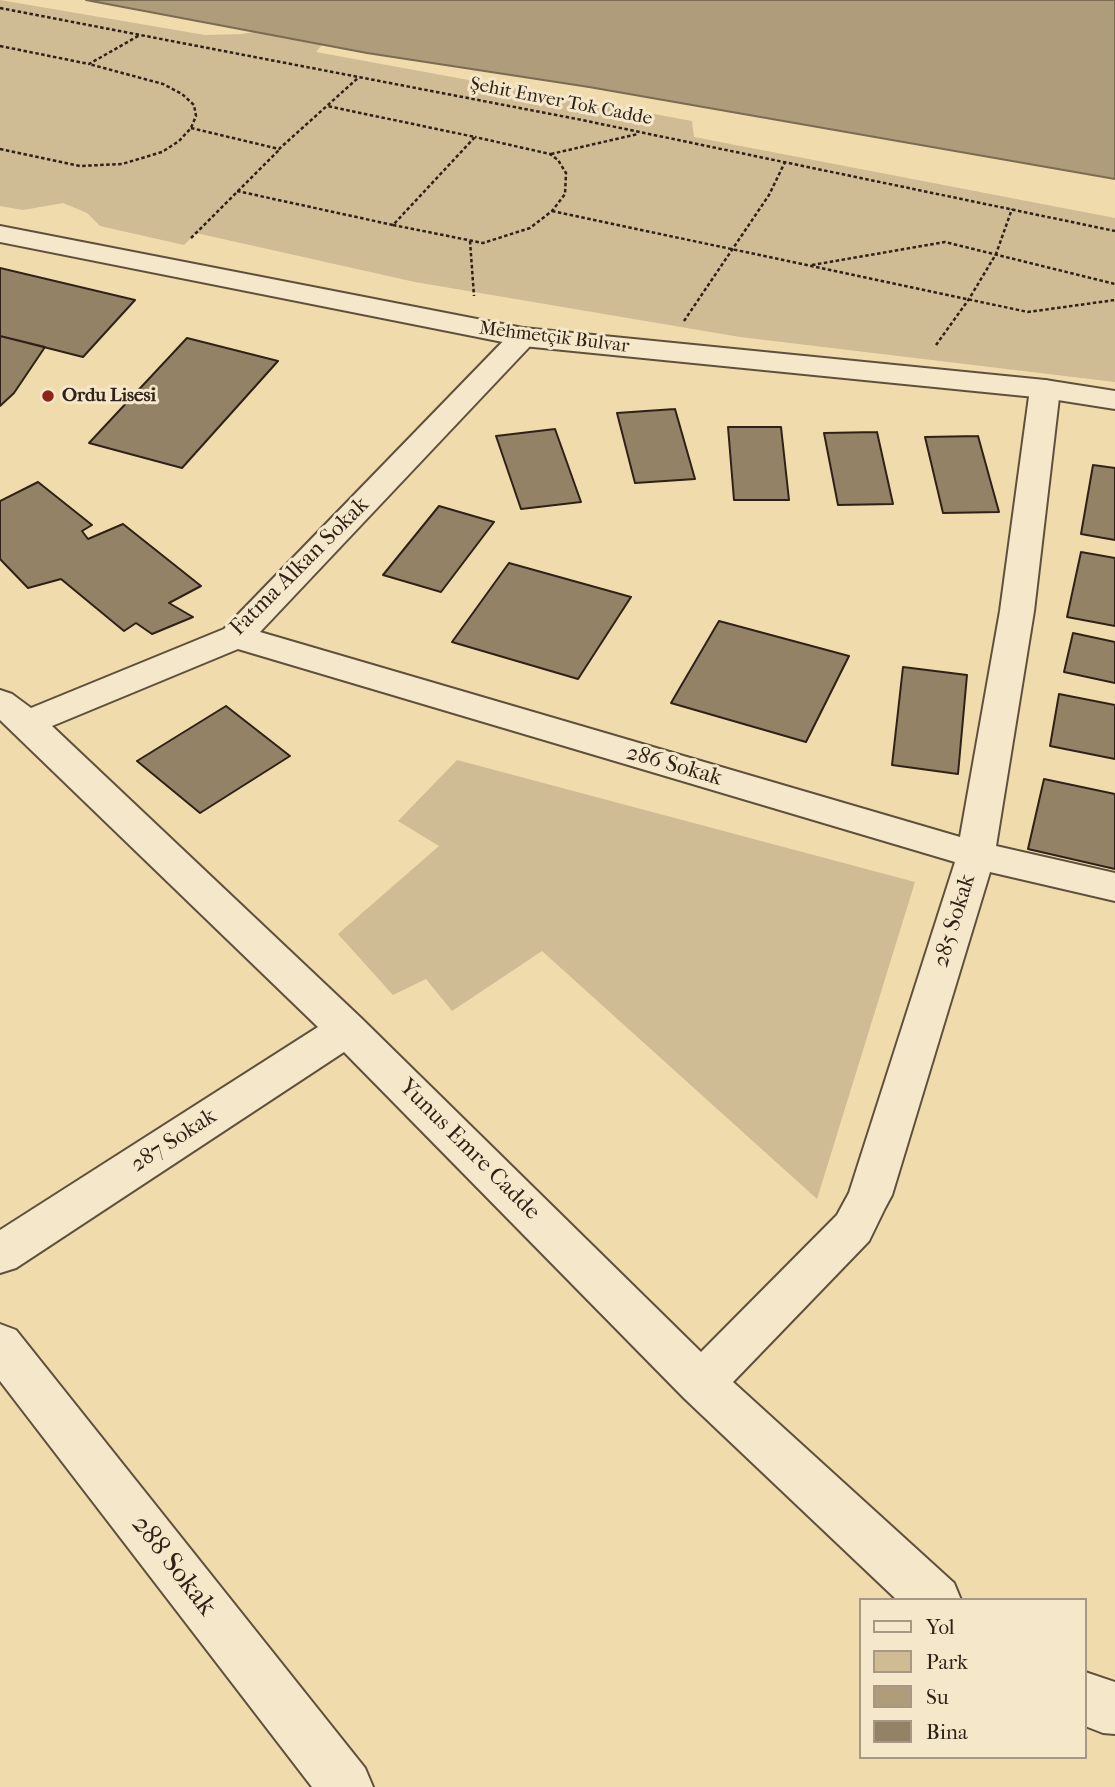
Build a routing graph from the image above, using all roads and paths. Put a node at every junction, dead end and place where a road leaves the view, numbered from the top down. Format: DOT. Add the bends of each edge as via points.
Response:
graph roads {
  1 [pos="0,8"];
  2 [pos="139,35"];
  3 [pos="0,46"];
  4 [pos="89,64"];
  5 [pos="359,77"];
  6 [pos="327,106"];
  7 [pos="191,128"];
  8 [pos="642,133"];
  9 [pos="475,137"];
  10 [pos="0,149"];
  11 [pos="279,149"];
  12 [pos="550,154"];
  13 [pos="785,162"];
  14 [pos="237,191"];
  15 [pos="1012,209"];
  16 [pos="552,211"];
  17 [pos="393,225"];
  18 [pos="1115,231"];
  19 [pos="0,234"];
  20 [pos="470,241"];
  21 [pos="184,244"];
  22 [pos="734,250"];
  23 [pos="996,254"];
  24 [pos="810,266"];
  25 [pos="1115,284"];
  26 [pos="969,299"];
  27 [pos="1115,300"];
  28 [pos="475,301"];
  29 [pos="677,330"];
  30 [pos="523,337"];
  31 [pos="932,349"];
  32 [pos="1045,389"];
  33 [pos="1115,400"];
  34 [pos="236,637"];
  35 [pos="14,713"];
  36 [pos="976,855"];
  37 [pos="1115,887"];
  38 [pos="347,1029"];
  39 [pos="0,1254"];
  40 [pos="0,1345"];
  41 [pos="701,1383"];
  42 [pos="934,1598"];
  43 [pos="1087,1700"];
  44 [pos="1115,1708"];
  45 [pos="346,1787"];
  1 -- 2 [label="path, Şehit Enver Tok Cadde"];
  2 -- 4 [label="path"];
  2 -- 5 [label="path, Şehit Enver Tok Cadde"];
  3 -- 4 [label="path"];
  4 -- 7 [label="path" via="163,84 182,94 194,105 196,117"];
  5 -- 6 [label="path"];
  5 -- 8 [label="path, Şehit Enver Tok Cadde"];
  6 -- 9 [label="path"];
  6 -- 11 [label="path"];
  7 -- 10 [label="path" via="162,152 122,164 80,166"];
  7 -- 11 [label="path"];
  8 -- 12 [label="path"];
  8 -- 13 [label="path, Şehit Enver Tok Cadde"];
  9 -- 12 [label="path"];
  9 -- 17 [label="path"];
  11 -- 14 [label="path"];
  12 -- 16 [label="path" via="563,167 566,185"];
  13 -- 15 [label="path, Şehit Enver Tok Cadde"];
  13 -- 22 [label="path"];
  14 -- 17 [label="path"];
  14 -- 21 [label="path"];
  15 -- 18 [label="path, Şehit Enver Tok Cadde"];
  15 -- 23 [label="path"];
  16 -- 20 [label="path" via="513,235 483,243"];
  16 -- 22 [label="path"];
  17 -- 20 [label="path"];
  19 -- 30 [label="street, Mehmetçik Bulvar"];
  20 -- 28 [label="path"];
  22 -- 24 [label="path"];
  22 -- 29 [label="path"];
  23 -- 24 [label="path" via="945,242"];
  23 -- 25 [label="path"];
  23 -- 26 [label="path"];
  24 -- 26 [label="path"];
  26 -- 27 [label="path" via="1028,312"];
  26 -- 31 [label="path"];
  30 -- 32 [label="street, Mehmetçik Bulvar"];
  30 -- 34 [label="street, Fatma Alkan Sokak"];
  32 -- 33 [label="street, Mehmetçik Bulvar"];
  32 -- 36 [label="street, 285 Sokak" via="1017,611"];
  34 -- 35 [label="street, Fatma Alkan Sokak"];
  34 -- 36 [label="street, 286 Sokak"];
  35 -- 38 [label="street, Yunus Emre Cadde"];
  36 -- 37 [label="street, 286 Sokak"];
  36 -- 41 [label="street, 285 Sokak" via="870,1195 853,1228"];
  38 -- 39 [label="street, 287 Sokak"];
  38 -- 41 [label="street, Yunus Emre Cadde"];
  40 -- 45 [label="street, 288 Sokak"];
  41 -- 42 [label="street, Yunus Emre Cadde"];
  43 -- 44 [label="street"];
}
